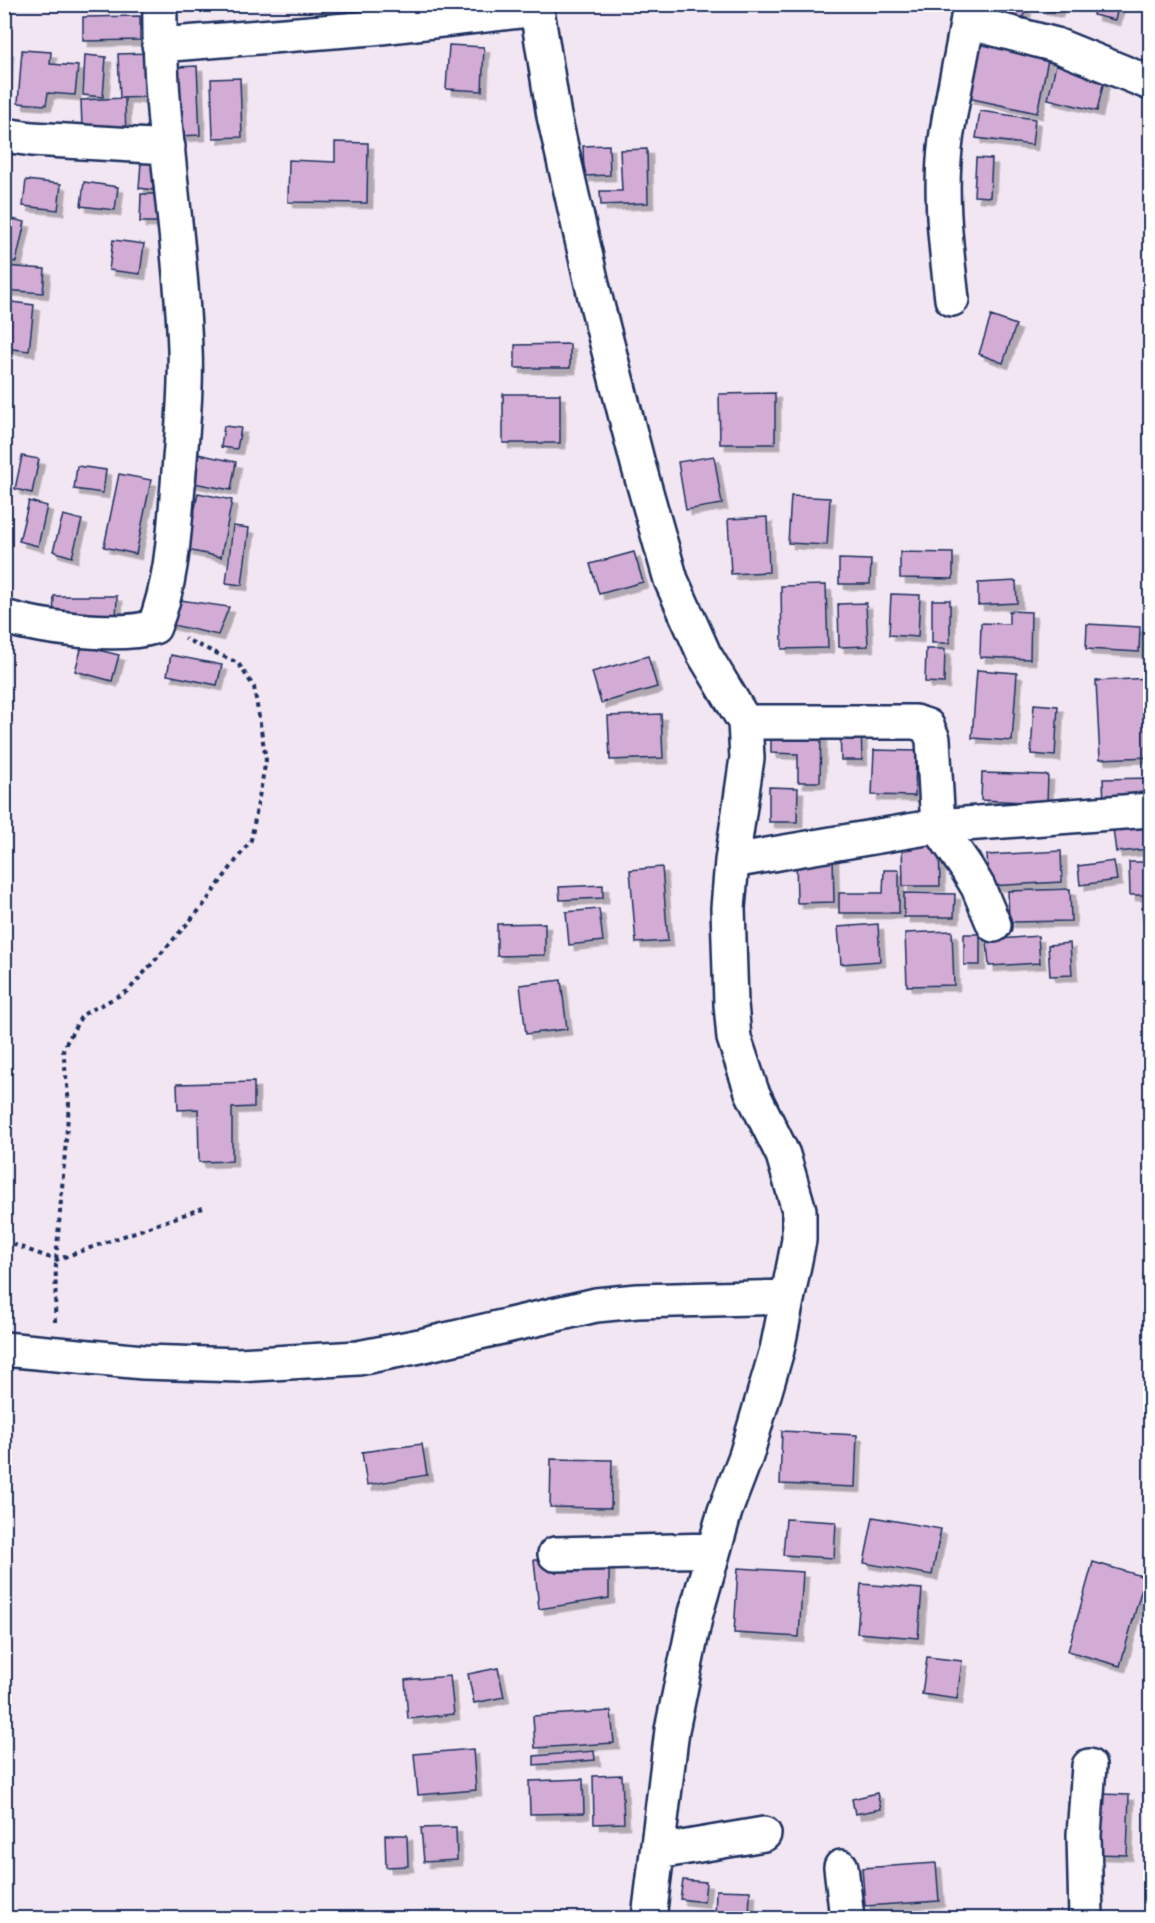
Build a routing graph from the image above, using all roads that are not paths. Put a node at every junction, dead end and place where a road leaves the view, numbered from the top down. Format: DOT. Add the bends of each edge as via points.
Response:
graph roads {
  1 [pos="160,4"];
  2 [pos="537,7"];
  3 [pos="969,14"];
  4 [pos="159,45"];
  5 [pos="1150,83"];
  6 [pos="4,135"];
  7 [pos="168,147"];
  8 [pos="952,299"];
  9 [pos="4,617"];
  10 [pos="745,723"];
  11 [pos="1150,810"];
  12 [pos="938,826"];
  13 [pos="732,861"];
  14 [pos="994,925"];
  15 [pos="787,1297"];
  16 [pos="4,1349"];
  17 [pos="713,1550"];
  18 [pos="555,1554"];
  19 [pos="1089,1766"];
  20 [pos="764,1834"];
  21 [pos="658,1852"];
  22 [pos="841,1867"];
  23 [pos="650,1918"];
  24 [pos="847,1918"];
  25 [pos="1086,1918"];
  1 -- 4 [label="street"];
  2 -- 4 [label="street" via="372,28"];
  2 -- 10 [label="street" via="554,116 595,297 671,580 704,654"];
  3 -- 5 [label="street"];
  3 -- 8 [label="street" via="943,175"];
  4 -- 7 [label="street"];
  6 -- 7 [label="street"];
  7 -- 9 [label="street" via="185,349 174,539 162,606 154,627 134,632 75,629"];
  10 -- 12 [label="street" via="915,722 927,726 933,739"];
  10 -- 13 [label="street" via="747,758"];
  11 -- 12 [label="street"];
  12 -- 13 [label="street"];
  12 -- 14 [label="street" via="972,877"];
  13 -- 15 [label="street" via="728,908 734,1038 752,1092 783,1155 799,1210 799,1240"];
  15 -- 16 [label="street" via="596,1305 358,1358 239,1365 143,1362"];
  15 -- 17 [label="street" via="774,1360 746,1456"];
  17 -- 18 [label="street"];
  17 -- 21 [label="street" via="672,1730"];
  19 -- 25 [label="street" via="1084,1835"];
  20 -- 21 [label="street"];
  21 -- 23 [label="street"];
  22 -- 24 [label="street"];
}
